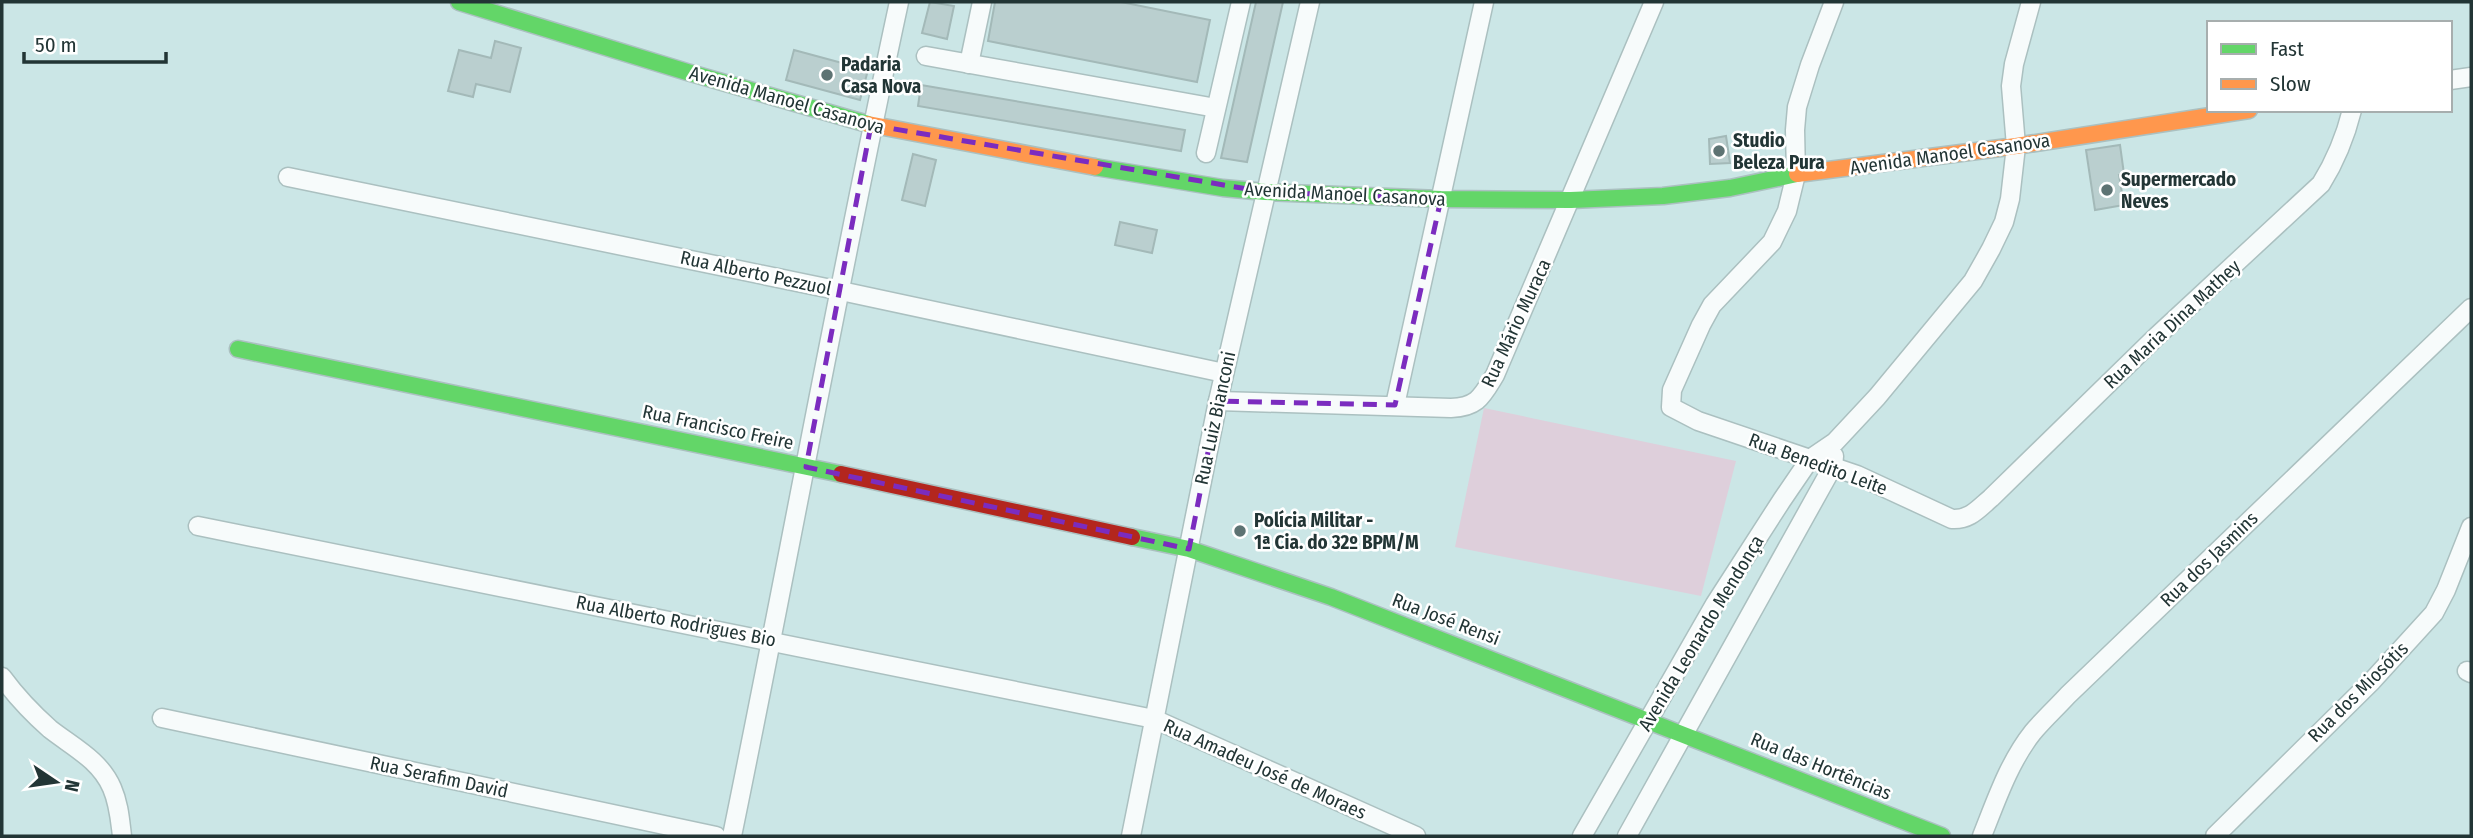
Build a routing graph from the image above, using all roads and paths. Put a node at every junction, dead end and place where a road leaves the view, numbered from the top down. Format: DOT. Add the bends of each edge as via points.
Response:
graph roads {
  1 [pos="458,2"];
  2 [pos="900,2"];
  3 [pos="982,2"];
  4 [pos="1241,2"];
  5 [pos="1310,2"];
  6 [pos="1484,2"];
  7 [pos="1654,2"];
  8 [pos="1834,2"];
  9 [pos="2031,2"];
  10 [pos="926,56"];
  11 [pos="969,64"];
  12 [pos="2471,77"];
  13 [pos="2452,80"];
  14 [pos="1216,108"];
  15 [pos="2236,112"];
  16 [pos="2352,112"];
  17 [pos="872,125"];
  18 [pos="2016,146"];
  19 [pos="1206,153"];
  20 [pos="1796,174"];
  21 [pos="288,177"];
  22 [pos="1265,192"];
  23 [pos="1441,199"];
  24 [pos="1571,200"];
  25 [pos="841,290"];
  26 [pos="2471,308"];
  27 [pos="238,349"];
  28 [pos="1224,373"];
  29 [pos="1218,401"];
  30 [pos="1395,404"];
  31 [pos="1835,442"];
  32 [pos="1810,459"];
  33 [pos="1833,466"];
  34 [pos="806,467"];
  35 [pos="1965,519"];
  36 [pos="198,526"];
  37 [pos="2469,535"];
  38 [pos="1189,549"];
  39 [pos="772,641"];
  40 [pos="2,677"];
  41 [pos="162,718"];
  42 [pos="1154,719"];
  43 [pos="1648,720"];
  44 [pos="1685,734"];
  45 [pos="122,836"];
  46 [pos="716,836"];
  47 [pos="733,836"];
  48 [pos="1130,836"];
  49 [pos="1416,836"];
  50 [pos="1582,836"];
  51 [pos="1627,836"];
  52 [pos="1942,836"];
  53 [pos="1982,836"];
  54 [pos="2215,836"];
  1 -- 17 [label="street, Avenida Manoel Casanova"];
  2 -- 17 [label="street"];
  3 -- 11 [label="street"];
  4 -- 14 [label="street"];
  5 -- 22 [label="street, Rua Luiz Bianconi"];
  6 -- 23 [label="street"];
  7 -- 24 [label="street, Rua Mário Muraca"];
  8 -- 20 [label="street" via="1797,107"];
  9 -- 18 [label="street, Avenida Leonardo Mendonça" via="2011,86"];
  10 -- 11 [label="street"];
  11 -- 14 [label="street"];
  12 -- 13 [label="street"];
  14 -- 19 [label="street"];
  15 -- 18 [label="street, Avenida Manoel Casanova"];
  16 -- 35 [label="street, Rua Maria Dina Mathey" via="2346,137 2321,184"];
  17 -- 22 [label="street, Avenida Manoel Casanova" via="1118,171"];
  17 -- 25 [label="street"];
  18 -- 20 [label="street, Avenida Manoel Casanova"];
  18 -- 31 [label="street, Avenida Leonardo Mendonça" via="2004,222 1973,281"];
  20 -- 24 [label="street, Avenida Manoel Casanova" via="1662,196"];
  20 -- 32 [label="street, Rua Benedito Leite" via="1787,211 1772,242 1712,305 1701,325 1672,390 1671,407 1698,421"];
  21 -- 25 [label="street, Rua Alberto Pezzuol"];
  22 -- 23 [label="street, Avenida Manoel Casanova"];
  22 -- 28 [label="street, Rua Luiz Bianconi"];
  23 -- 24 [label="street, Avenida Manoel Casanova"];
  23 -- 30 [label="street"];
  24 -- 30 [label="street, Rua Mário Muraca" via="1483,396 1461,407"];
  25 -- 28 [label="street, Rua Alberto Pezzuol"];
  25 -- 34 [label="street"];
  26 -- 53 [label="street, Rua dos Jasmins" via="2042,723 2019,753"];
  27 -- 34 [label="street, Rua Francisco Freire"];
  28 -- 29 [label="street, Rua Luiz Bianconi"];
  29 -- 30 [label="street, Rua Mário Muraca"];
  29 -- 38 [label="street, Rua Luiz Bianconi"];
  31 -- 32 [label="street, Avenida Leonardo Mendonça"];
  31 -- 33 [label="street, Avenida Leonardo Mendonça"];
  32 -- 33 [label="street, Rua Benedito Leite"];
  32 -- 43 [label="street, Avenida Leonardo Mendonça" via="1715,604"];
  33 -- 35 [label="street, Rua Benedito Leite" via="1942,515"];
  33 -- 44 [label="street, Avenida Leonardo Mendonça"];
  34 -- 38 [label="street, Rua Francisco Freire"];
  34 -- 39 [label="street"];
  36 -- 39 [label="street, Rua Alberto Rodrigues Bio"];
  37 -- 54 [label="street, Rua dos Miosótis" via="2434,613"];
  38 -- 42 [label="street, Rua Luiz Bianconi"];
  38 -- 43 [label="street, Rua José Rensi" via="1331,597"];
  39 -- 42 [label="street, Rua Alberto Rodrigues Bio"];
  39 -- 47 [label="street"];
  40 -- 45 [label="street" via="25,705 102,770 118,804"];
  41 -- 46 [label="street, Rua Serafim David"];
  42 -- 48 [label="street, Rua Luiz Bianconi"];
  42 -- 49 [label="street, Rua Amadeu José de Moraes"];
  43 -- 44 [label="street, Rua José Rensi"];
  43 -- 50 [label="street, Avenida Leonardo Mendonça"];
  44 -- 51 [label="street, Avenida Leonardo Mendonça"];
  44 -- 52 [label="street, Rua das Hortências"];
}
